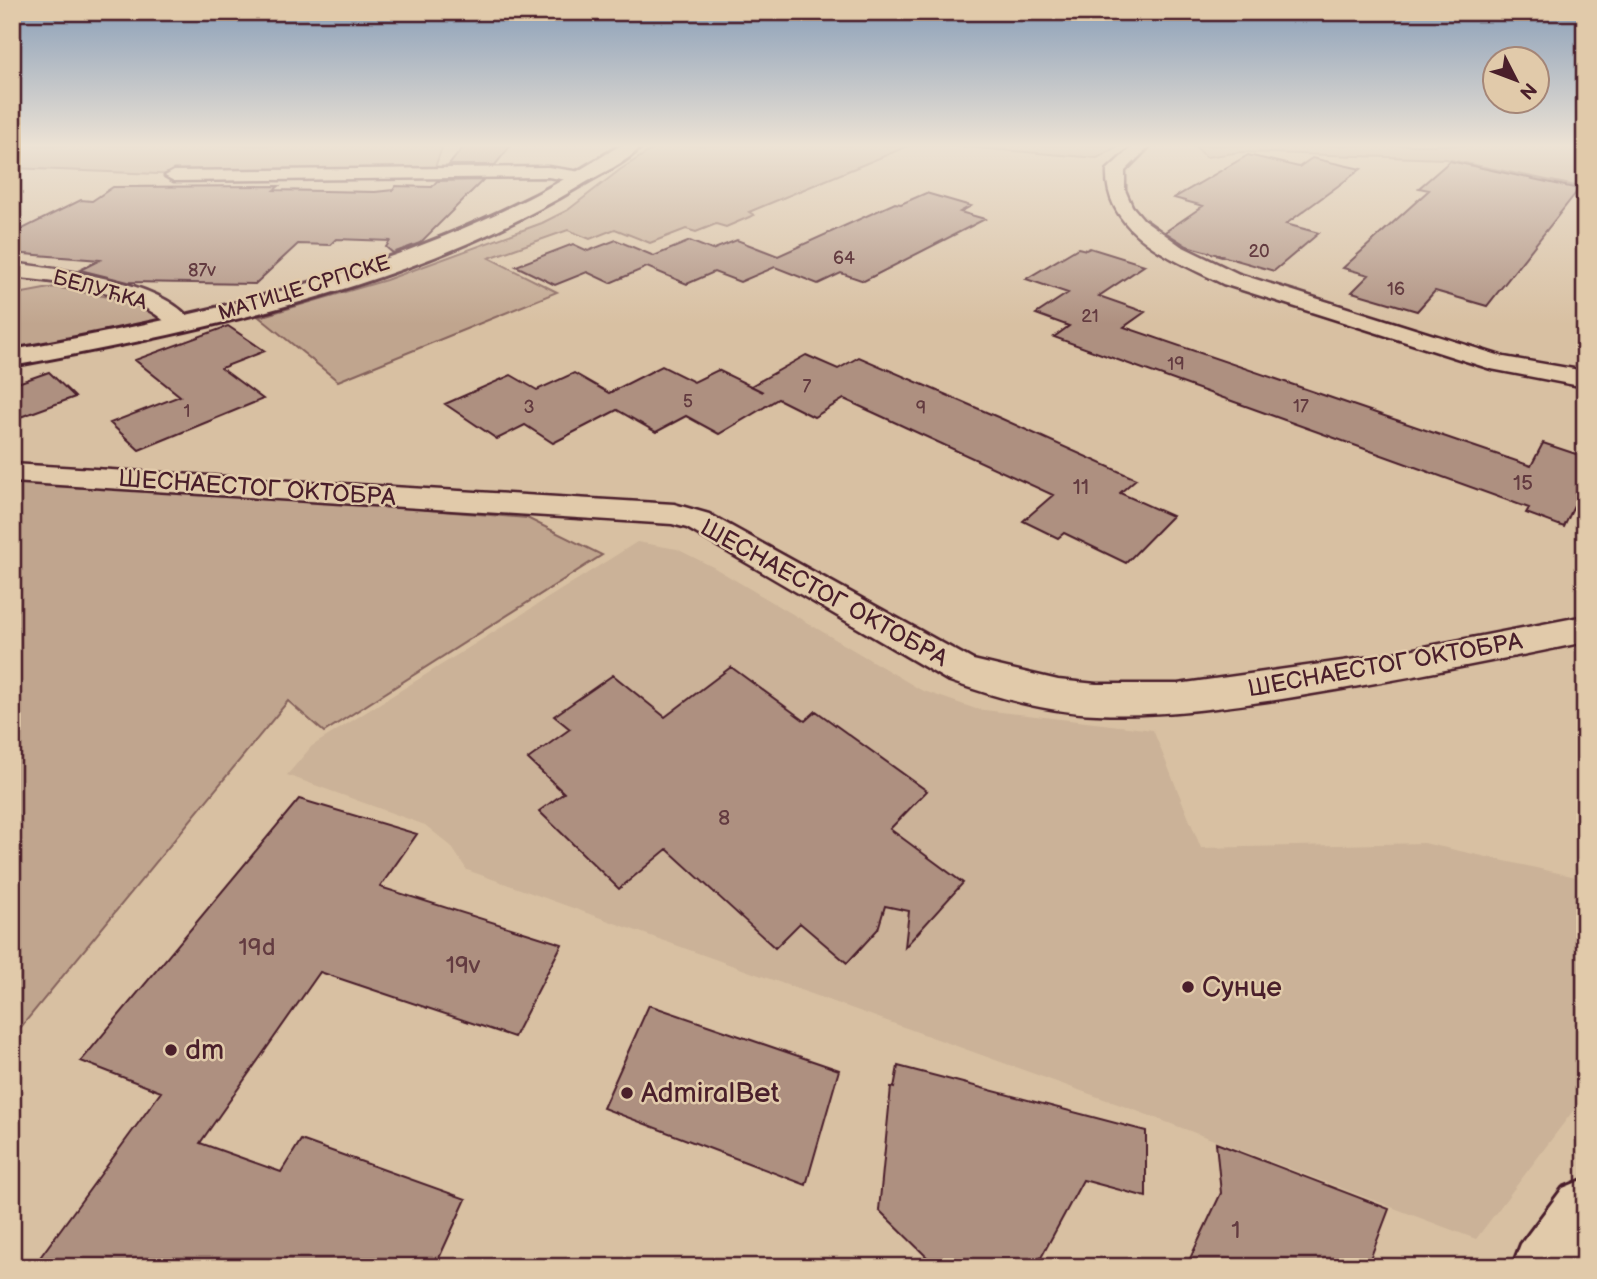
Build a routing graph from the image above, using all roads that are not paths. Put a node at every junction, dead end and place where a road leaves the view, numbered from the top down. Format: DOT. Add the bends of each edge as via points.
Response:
graph roads {
  1 [pos="530,205"];
  2 [pos="1121,205"];
  3 [pos="12,270"];
  4 [pos="181,323"];
  5 [pos="12,358"];
  6 [pos="1585,379"];
  7 [pos="12,473"];
  8 [pos="1585,629"];
  9 [pos="1585,1210"];
  10 [pos="1544,1267"];
  1 -- 4 [label="main road, МАТИЦЕ СРПСКЕ" via="430,249 315,287"];
  2 -- 6 [label="street" via="1155,239 1231,279 1500,364"];
  3 -- 4 [label="street, БЕЛУЋКА" via="124,292 163,309"];
  4 -- 5 [label="main road, МАТИЦЕ СРПСКЕ"];
  7 -- 8 [label="street, ШЕСНАЕСТОГ ОКТОБРА" via="674,514 698,521 960,670 1037,692 1096,699 1178,699 1378,670"];
  9 -- 10 [label="main road"];
}
